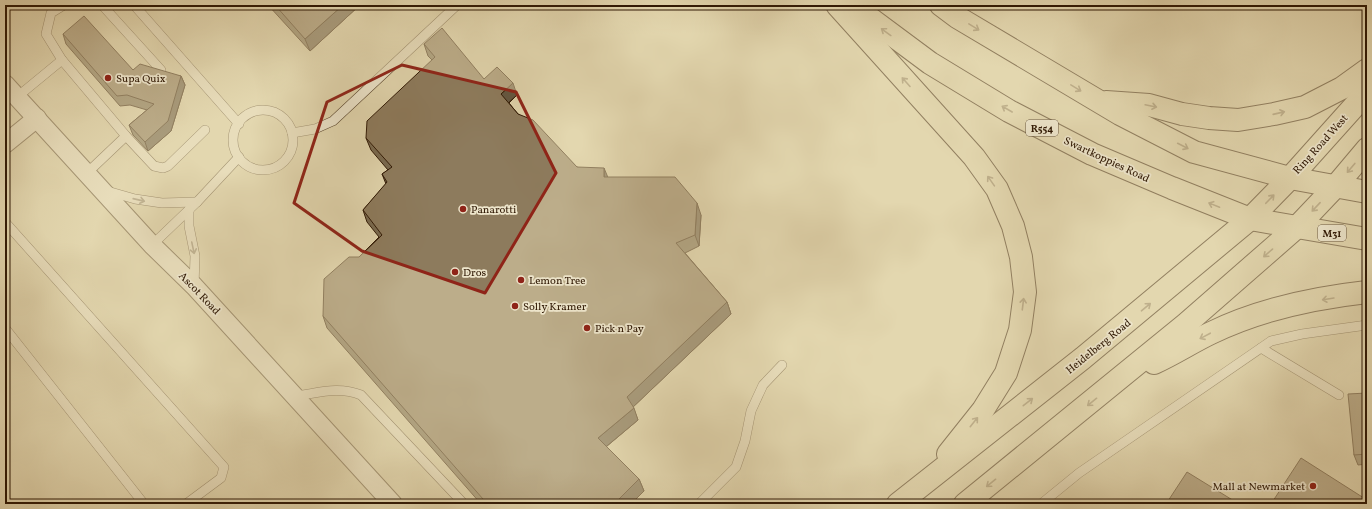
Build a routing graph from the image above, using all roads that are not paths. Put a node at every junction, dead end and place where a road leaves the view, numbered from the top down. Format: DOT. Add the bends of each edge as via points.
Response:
graph roads {
  1 [pos="64,5"];
  2 [pos="102,5"];
  3 [pos="134,5"];
  4 [pos="457,5"];
  5 [pos="837,5"];
  6 [pos="852,5"];
  7 [pos="942,5"];
  8 [pos="62,60"];
  9 [pos="161,70"];
  10 [pos="1367,70"];
  11 [pos="5,84"];
  12 [pos="1367,92"];
  13 [pos="17,97"];
  14 [pos="1099,102"];
  15 [pos="37,118"];
  16 [pos="239,124"];
  17 [pos="205,130"];
  18 [pos="292,132"];
  19 [pos="126,136"];
  20 [pos="5,144"];
  21 [pos="1367,149"];
  22 [pos="239,158"];
  23 [pos="87,172"];
  24 [pos="1290,178"];
  25 [pos="1335,187"];
  26 [pos="102,189"];
  27 [pos="1367,192"];
  28 [pos="197,202"];
  29 [pos="189,210"];
  30 [pos="1250,219"];
  31 [pos="5,222"];
  32 [pos="1297,228"];
  33 [pos="1367,239"];
  34 [pos="152,245"];
  35 [pos="194,286"];
  36 [pos="1367,292"];
  37 [pos="1367,325"];
  38 [pos="5,328"];
  39 [pos="1262,348"];
  40 [pos="782,365"];
  41 [pos="1122,377"];
  42 [pos="1339,395"];
  43 [pos="295,396"];
  44 [pos="923,485"];
  45 [pos="144,504"];
  46 [pos="186,504"];
  47 [pos="393,504"];
  48 [pos="464,504"];
  49 [pos="699,504"];
  50 [pos="898,504"];
  51 [pos="965,504"];
  52 [pos="1041,504"];
  1 -- 8 [label="lane" via="51,13 46,34"];
  2 -- 9 [label="lane"];
  3 -- 16 [label="lane"];
  4 -- 18 [label="lane" via="333,121 315,130"];
  44 -- 5 [label="main road, one-way" via="983,410 1006,372 1020,330 1025,292 1021,256 1013,226 997,189 974,157"];
  30 -- 6 [label="main road, Swartkoppies Road / R554, one-way" via="1092,154 1010,111 930,63"];
  7 -- 14 [label="main road, one-way" via="957,17"];
  8 -- 13 [label="lane"];
  8 -- 19 [label="lane"];
  14 -- 10 [label="main road, one-way" via="1149,105 1182,114 1238,120 1305,106 1342,88"];
  11 -- 13 [label="street, Ascot Road"];
  12 -- 24 [label="main road, Ring Road West"];
  13 -- 15 [label="street, Ascot Road"];
  14 -- 24 [label="main road, one-way" via="1194,152"];
  15 -- 20 [label="street"];
  15 -- 23 [label="street, Ascot Road"];
  16 -- 18 [label="lane" via="249,114 269,111 286,120"];
  16 -- 22 [label="lane" via="234,139"];
  17 -- 19 [label="lane" via="163,168 154,166"];
  18 -- 22 [label="lane" via="292,148 282,164 264,170 254,169"];
  19 -- 23 [label="lane"];
  21 -- 25 [label="main road, one-way"];
  22 -- 28 [label="lane"];
  23 -- 26 [label="street, Ascot Road"];
  24 -- 25 [label="main road"];
  30 -- 24 [label="main road, Heidelberg Road, one-way"];
  25 -- 27 [label="main road"];
  25 -- 32 [label="main road, one-way"];
  26 -- 28 [label="lane, one-way" via="162,204"];
  26 -- 34 [label="street, Ascot Road"];
  28 -- 29 [label="lane"];
  29 -- 34 [label="lane"];
  29 -- 35 [label="lane, one-way" via="189,226 195,256"];
  30 -- 32 [label="main road, Swartkoppies Road / R554"];
  44 -- 30 [label="main road, Heidelberg Road, one-way" via="1083,358"];
  31 -- 46 [label="lane" via="224,467 221,478"];
  32 -- 33 [label="main road, M31"];
  32 -- 41 [label="main road, one-way"];
  34 -- 35 [label="street, Ascot Road"];
  35 -- 43 [label="street, Ascot Road"];
  36 -- 41 [label="main road, one-way" via="1263,312 1212,333"];
  37 -- 39 [label="lane" via="1271,341"];
  38 -- 45 [label="lane"];
  39 -- 42 [label="lane"];
  39 -- 52 [label="lane" via="1079,473"];
  40 -- 49 [label="lane" via="763,385 751,411 736,468"];
  41 -- 51 [label="main road, one-way"];
  43 -- 47 [label="street, Ascot Road"];
  43 -- 48 [label="lane" via="339,390 350,390 361,395"];
  44 -- 50 [label="main road, Heidelberg Road"];
}
